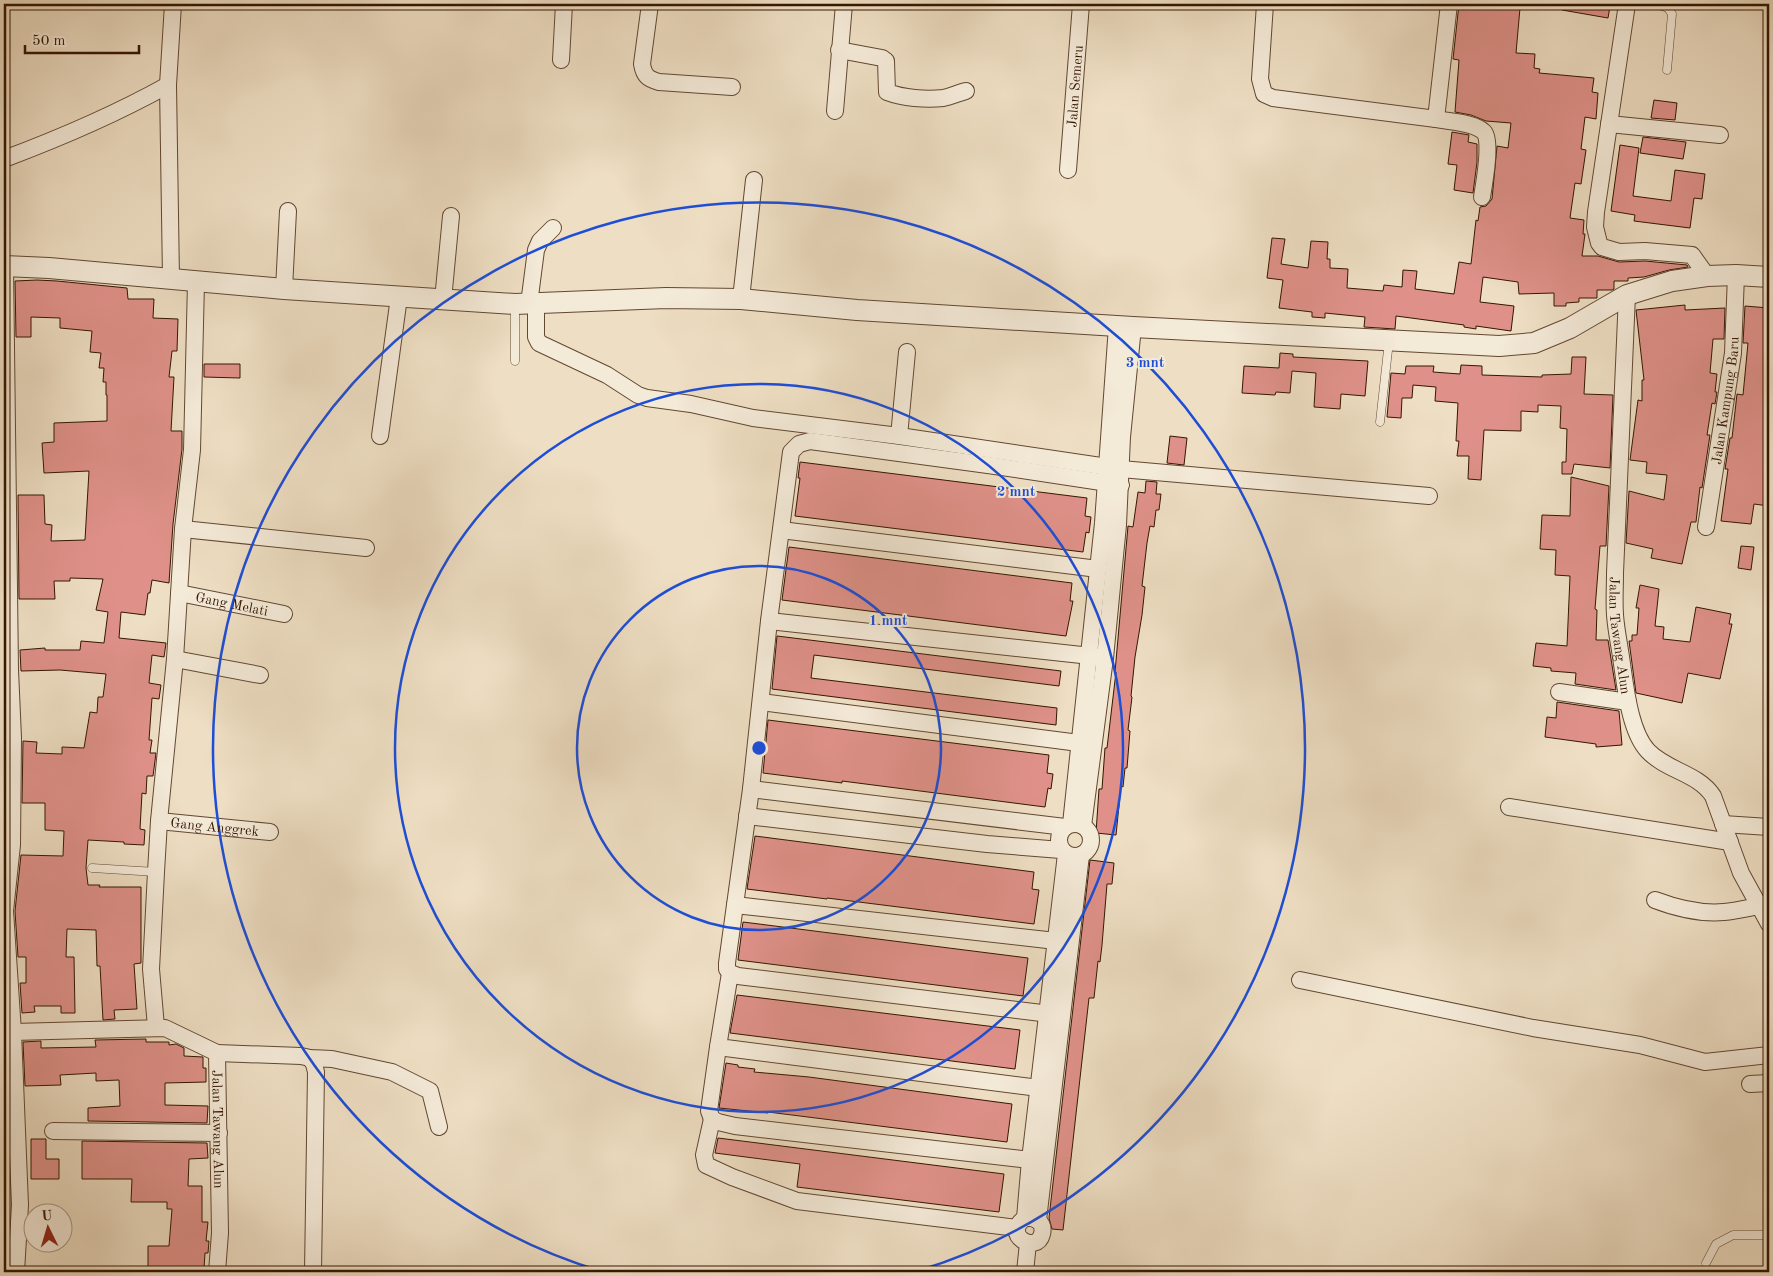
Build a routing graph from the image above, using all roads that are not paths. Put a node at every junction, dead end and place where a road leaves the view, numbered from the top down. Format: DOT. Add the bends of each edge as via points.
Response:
graph roads {
  1 [pos="173,4"];
  2 [pos="564,4"];
  3 [pos="650,4"];
  4 [pos="844,4"];
  5 [pos="1081,4"];
  6 [pos="1265,4"];
  7 [pos="1449,4"];
  8 [pos="1626,4"];
  9 [pos="1656,4"];
  10 [pos="839,50"];
  11 [pos="561,60"];
  12 [pos="1667,70"];
  13 [pos="732,87"];
  14 [pos="966,91"];
  15 [pos="169,92"];
  16 [pos="835,111"];
  17 [pos="1436,119"];
  18 [pos="1609,124"];
  19 [pos="1720,136"];
  20 [pos="4,159"];
  21 [pos="1068,170"];
  22 [pos="754,180"];
  23 [pos="1482,197"];
  24 [pos="288,211"];
  25 [pos="451,216"];
  26 [pos="553,228"];
  27 [pos="5,266"];
  28 [pos="1736,275"];
  29 [pos="1708,276"];
  30 [pos="1769,277"];
  31 [pos="171,279"];
  32 [pos="196,282"];
  33 [pos="284,289"];
  34 [pos="1627,295"];
  35 [pos="399,297"];
  36 [pos="741,299"];
  37 [pos="443,300"];
  38 [pos="527,304"];
  39 [pos="1125,327"];
  40 [pos="1389,341"];
  41 [pos="907,352"];
  42 [pos="515,361"];
  43 [pos="1380,422"];
  44 [pos="380,436"];
  45 [pos="899,436"];
  46 [pos="1113,476"];
  47 [pos="1429,496"];
  48 [pos="1706,527"];
  49 [pos="183,529"];
  50 [pos="781,530"];
  51 [pos="366,548"];
  52 [pos="1098,569"];
  53 [pos="179,594"];
  54 [pos="284,614"];
  55 [pos="769,621"];
  56 [pos="1097,657"];
  57 [pos="175,659"];
  58 [pos="260,674"];
  59 [pos="1559,692"];
  60 [pos="761,702"];
  61 [pos="1628,702"];
  62 [pos="1079,743"];
  63 [pos="751,789"];
  64 [pos="910,807"];
  65 [pos="1509,807"];
  66 [pos="747,816"];
  67 [pos="159,820"];
  68 [pos="1723,824"];
  69 [pos="1073,826"];
  70 [pos="1769,827"];
  71 [pos="270,832"];
  72 [pos="908,834"];
  73 [pos="1730,842"];
  74 [pos="1069,853"];
  75 [pos="92,868"];
  76 [pos="156,872"];
  77 [pos="1655,900"];
  78 [pos="735,905"];
  79 [pos="1759,906"];
  80 [pos="1769,924"];
  81 [pos="1056,941"];
  82 [pos="730,974"];
  83 [pos="1300,980"];
  84 [pos="1055,1015"];
  85 [pos="156,1027"];
  86 [pos="13,1032"];
  87 [pos="718,1047"];
  88 [pos="217,1052"];
  89 [pos="1769,1055"];
  90 [pos="310,1058"];
  91 [pos="1769,1083"];
  92 [pos="1750,1084"];
  93 [pos="1039,1088"];
  94 [pos="712,1119"];
  95 [pos="439,1127"];
  96 [pos="53,1132"];
  97 [pos="218,1133"];
  98 [pos="1030,1160"];
  99 [pos="1027,1222"];
  100 [pos="1769,1235"];
  101 [pos="1028,1243"];
  102 [pos="1706,1263"];
  103 [pos="16,1272"];
  104 [pos="217,1272"];
  105 [pos="313,1272"];
  106 [pos="1025,1272"];
  1 -- 15 [label="street"];
  2 -- 11 [label="street"];
  3 -- 13 [label="street" via="642,64 650,80"];
  4 -- 10 [label="street"];
  5 -- 21 [label="street, Jalan Semeru"];
  6 -- 17 [label="street" via="1260,79 1264,94 1273,98"];
  7 -- 17 [label="street"];
  8 -- 18 [label="street"];
  9 -- 12 [label="lane" via="1668,8 1672,14"];
  10 -- 14 [label="street" via="886,61 887,92 943,98"];
  10 -- 16 [label="street"];
  15 -- 20 [label="street"];
  15 -- 31 [label="street"];
  17 -- 23 [label="street" via="1474,126 1485,132 1488,142"];
  18 -- 19 [label="street"];
  18 -- 29 [label="street" via="1597,235 1602,247 1619,252 1692,255"];
  22 -- 36 [label="street"];
  24 -- 33 [label="street"];
  25 -- 37 [label="street"];
  26 -- 38 [label="street" via="536,250"];
  27 -- 31 [label="street"];
  27 -- 86 [label="street" via="13,738 12,845 5,911"];
  28 -- 29 [label="street"];
  28 -- 30 [label="street"];
  28 -- 48 [label="street, Jalan Kampung Baru" via="1733,353"];
  29 -- 34 [label="street" via="1672,281"];
  31 -- 32 [label="street"];
  32 -- 33 [label="street"];
  32 -- 49 [label="street" via="192,450"];
  33 -- 35 [label="street"];
  34 -- 40 [label="street" via="1570,328 1534,343 1499,346"];
  34 -- 61 [label="street, Jalan Tawang Alun" via="1615,614"];
  35 -- 37 [label="street"];
  35 -- 44 [label="street"];
  36 -- 38 [label="street" via="666,298"];
  36 -- 39 [label="street"];
  37 -- 38 [label="street"];
  38 -- 42 [label="lane"];
  38 -- 45 [label="street" via="539,343 607,375 638,395 753,418"];
  39 -- 40 [label="street"];
  39 -- 46 [label="street"];
  40 -- 43 [label="lane"];
  41 -- 45 [label="street"];
  45 -- 46 [label="street"];
  46 -- 47 [label="street"];
  46 -- 50 [label="street" via="988,465 810,441 799,444 791,452"];
  46 -- 52 [label="street"];
  46 -- 56 [label="street" via="1118,525"];
  49 -- 51 [label="street"];
  49 -- 53 [label="street"];
  50 -- 52 [label="street"];
  50 -- 55 [label="street"];
  52 -- 56 [label="street"];
  53 -- 54 [label="street, Gang Melati"];
  53 -- 57 [label="street"];
  55 -- 56 [label="street"];
  55 -- 60 [label="street"];
  56 -- 62 [label="street"];
  56 -- 69 [label="street"];
  57 -- 58 [label="street"];
  57 -- 67 [label="street"];
  59 -- 61 [label="street"];
  60 -- 62 [label="street"];
  60 -- 63 [label="street"];
  61 -- 68 [label="street, Jalan Tawang Alun" via="1635,728 1647,750 1666,765 1708,787"];
  62 -- 69 [label="street"];
  63 -- 64 [label="street"];
  63 -- 66 [label="street"];
  64 -- 69 [label="street"];
  64 -- 72 [label="street"];
  65 -- 73 [label="street"];
  66 -- 72 [label="street"];
  66 -- 78 [label="street"];
  67 -- 71 [label="street, Gang Anggrek"];
  67 -- 76 [label="street"];
  68 -- 70 [label="street"];
  68 -- 73 [label="street, Jalan Tawang Alun"];
  69 -- 74 [label="street" via="1058,838"];
  69 -- 74 [label="street" via="1089,831 1090,845 1087,852"];
  72 -- 74 [label="street"];
  73 -- 79 [label="street, Jalan Tawang Alun" via="1741,873"];
  74 -- 81 [label="street"];
  74 -- 84 [label="street"];
  75 -- 76 [label="lane"];
  76 -- 85 [label="street" via="151,969"];
  77 -- 79 [label="street" via="1686,909 1716,912"];
  78 -- 81 [label="street"];
  78 -- 82 [label="street" via="727,970"];
  79 -- 80 [label="street, Jalan Tawang Alun"];
  81 -- 84 [label="street"];
  82 -- 84 [label="street"];
  82 -- 87 [label="street"];
  83 -- 89 [label="street" via="1534,1028 1640,1045 1705,1062"];
  84 -- 93 [label="street"];
  84 -- 99 [label="street"];
  85 -- 86 [label="street, Jalan Tawang Alun"];
  85 -- 88 [label="street, Jalan Tawang Alun" via="176,1032"];
  86 -- 103 [label="street" via="20,1205"];
  87 -- 93 [label="street"];
  87 -- 94 [label="street" via="710,1112"];
  88 -- 90 [label="street"];
  88 -- 97 [label="street, Jalan Tawang Alun"];
  90 -- 95 [label="street" via="332,1059 392,1072 421,1086 433,1097"];
  90 -- 105 [label="street" via="316,1072"];
  91 -- 92 [label="street"];
  93 -- 98 [label="street"];
  94 -- 98 [label="street" via="735,1126"];
  94 -- 99 [label="street" via="704,1155 706,1164 774,1194 798,1201"];
  96 -- 97 [label="street"];
  97 -- 104 [label="street, Jalan Tawang Alun" via="220,1233"];
  98 -- 99 [label="street"];
  99 -- 101 [label="street" via="1018,1235"];
  99 -- 101 [label="street" via="1042,1226 1043,1232 1040,1238"];
  100 -- 102 [label="lane" via="1733,1235 1716,1244"];
  101 -- 106 [label="street"];
}
